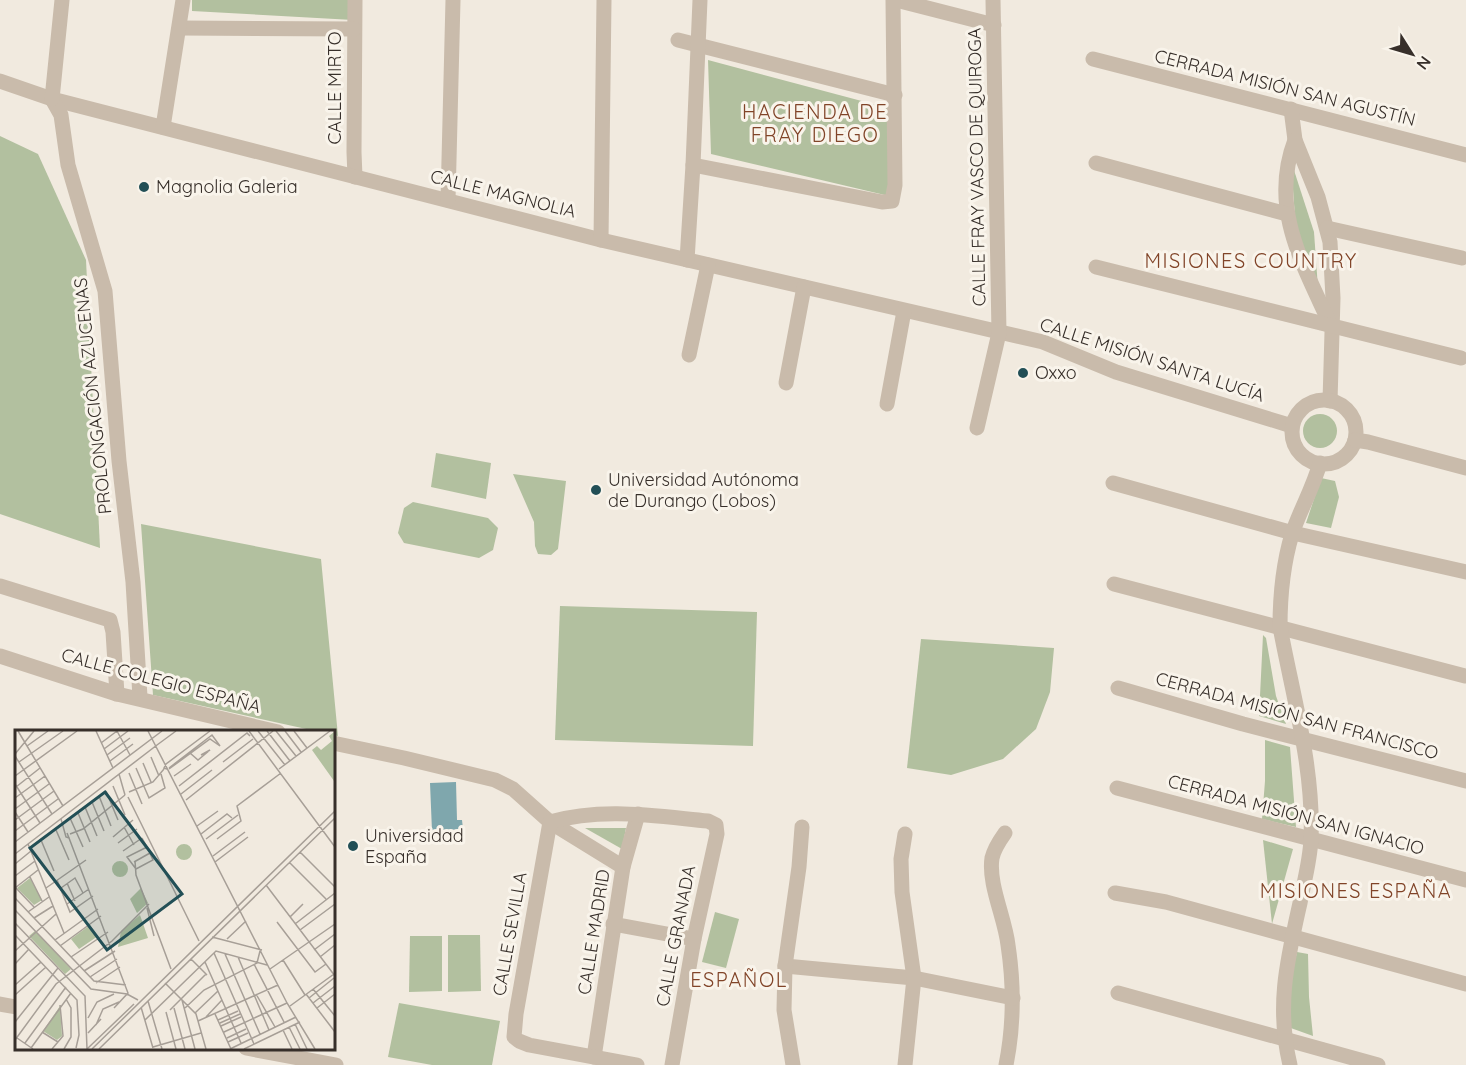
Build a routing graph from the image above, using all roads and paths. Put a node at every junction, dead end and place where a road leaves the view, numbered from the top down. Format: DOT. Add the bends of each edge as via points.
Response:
graph roads {
  1 [pos="62,0"];
  2 [pos="183,0"];
  3 [pos="355,0"];
  4 [pos="453,0"];
  5 [pos="604,0"];
  6 [pos="700,0"];
  7 [pos="895,0"];
  8 [pos="993,0"];
  9 [pos="994,25"];
  10 [pos="180,28"];
  11 [pos="354,29"];
  12 [pos="678,40"];
  13 [pos="698,44"];
  14 [pos="1093,58"];
  15 [pos="0,81"];
  16 [pos="895,95"];
  17 [pos="52,99"];
  18 [pos="1291,110"];
  19 [pos="163,127"];
  20 [pos="1295,140"];
  21 [pos="1466,155"];
  22 [pos="1096,163"];
  23 [pos="693,165"];
  24 [pos="355,177"];
  25 [pos="448,200"];
  26 [pos="1287,214"];
  27 [pos="1327,228"];
  28 [pos="602,240"];
  29 [pos="1462,258"];
  30 [pos="687,260"];
  31 [pos="708,265"];
  32 [pos="1096,267"];
  33 [pos="804,287"];
  34 [pos="904,311"];
  35 [pos="1331,326"];
  36 [pos="999,333"];
  37 [pos="689,355"];
  38 [pos="1461,358"];
  39 [pos="786,383"];
  40 [pos="1330,401"];
  41 [pos="887,404"];
  42 [pos="1292,426"];
  43 [pos="977,428"];
  44 [pos="1355,440"];
  45 [pos="1320,464"];
  46 [pos="1466,468"];
  47 [pos="1113,483"];
  48 [pos="1293,533"];
  49 [pos="1466,573"];
  50 [pos="1114,584"];
  51 [pos="0,586"];
  52 [pos="1280,627"];
  53 [pos="0,656"];
  54 [pos="1465,676"];
  55 [pos="1118,688"];
  56 [pos="117,694"];
  57 [pos="140,698"];
  58 [pos="270,730"];
  59 [pos="1303,739"];
  60 [pos="334,743"];
  61 [pos="1466,782"];
  62 [pos="1117,788"];
  63 [pos="638,814"];
  64 [pos="550,822"];
  65 [pos="802,827"];
  66 [pos="1005,833"];
  67 [pos="905,834"];
  68 [pos="1311,840"];
  69 [pos="623,867"];
  70 [pos="1466,880"];
  71 [pos="1115,893"];
  72 [pos="613,924"];
  73 [pos="1292,938"];
  74 [pos="694,939"];
  75 [pos="785,966"];
  76 [pos="914,978"];
  77 [pos="1466,984"];
  78 [pos="1118,993"];
  79 [pos="1013,998"];
  80 [pos="0,1004"];
  81 [pos="15,1007"];
  82 [pos="1284,1039"];
  83 [pos="257,1050"];
  84 [pos="577,1060"];
  85 [pos="599,1060"];
  86 [pos="336,1065"];
  87 [pos="637,1065"];
  88 [pos="672,1065"];
  89 [pos="793,1065"];
  90 [pos="905,1065"];
  91 [pos="1006,1065"];
  92 [pos="1290,1065"];
  93 [pos="1378,1065"];
  1 -- 17 [label="street"];
  2 -- 10 [label="street"];
  3 -- 11 [label="street, CALLE MIRTO"];
  4 -- 25 [label="street"];
  5 -- 28 [label="street"];
  6 -- 13 [label="street"];
  7 -- 9 [label="street"];
  7 -- 16 [label="street"];
  8 -- 9 [label="street, CALLE FRAY VASCO DE QUIROGA"];
  9 -- 36 [label="street, CALLE FRAY VASCO DE QUIROGA"];
  10 -- 11 [label="street"];
  10 -- 19 [label="street"];
  11 -- 24 [label="street, CALLE MIRTO"];
  12 -- 13 [label="street"];
  13 -- 16 [label="street"];
  13 -- 23 [label="street"];
  14 -- 18 [label="street, CERRADA MISIÓN SAN AGUSTÍN"];
  15 -- 17 [label="street, CALLE MAGNOLIA"];
  16 -- 23 [label="street" via="895,194 890,202"];
  17 -- 19 [label="street, CALLE MAGNOLIA"];
  17 -- 57 [label="street, PROLONGACIÓN AZUCENAS" via="61,115 68,165 105,291"];
  18 -- 20 [label="street"];
  18 -- 21 [label="street, CERRADA MISIÓN SAN AGUSTÍN"];
  19 -- 24 [label="street, CALLE MAGNOLIA"];
  20 -- 26 [label="street" via="1286,170"];
  20 -- 27 [label="street"];
  22 -- 26 [label="street"];
  23 -- 30 [label="street"];
  24 -- 25 [label="street, CALLE MAGNOLIA"];
  25 -- 28 [label="street, CALLE MAGNOLIA"];
  26 -- 35 [label="street" via="1293,242"];
  27 -- 29 [label="street"];
  27 -- 35 [label="street" via="1332,266"];
  28 -- 30 [label="street, CALLE MAGNOLIA"];
  30 -- 31 [label="street, CALLE MAGNOLIA"];
  31 -- 33 [label="street, CALLE MAGNOLIA"];
  31 -- 37 [label="street"];
  32 -- 35 [label="street"];
  33 -- 34 [label="street, CALLE MAGNOLIA"];
  33 -- 39 [label="street"];
  34 -- 36 [label="street, CALLE MAGNOLIA"];
  34 -- 41 [label="street"];
  35 -- 38 [label="street"];
  35 -- 40 [label="street"];
  36 -- 42 [label="street, CALLE MISIÓN SANTA LUCÍA" via="1043,342 1116,372"];
  36 -- 43 [label="street, CALLE FRAY VASCO DE QUIROGA"];
  40 -- 42 [label="street" via="1305,406"];
  40 -- 44 [label="street" via="1347,409 1353,418"];
  42 -- 45 [label="street" via="1300,453"];
  44 -- 45 [label="street" via="1342,458"];
  44 -- 46 [label="street"];
  45 -- 48 [label="street"];
  47 -- 48 [label="street"];
  48 -- 49 [label="street"];
  48 -- 52 [label="street" via="1283,576"];
  50 -- 52 [label="street"];
  51 -- 56 [label="street" via="110,620"];
  52 -- 54 [label="street"];
  52 -- 59 [label="street"];
  53 -- 56 [label="street, CALLE COLEGIO ESPAÑA"];
  55 -- 59 [label="street, CERRADA MISIÓN SAN FRANCISCO"];
  56 -- 57 [label="street, CALLE COLEGIO ESPAÑA"];
  57 -- 58 [label="street, CALLE COLEGIO ESPAÑA"];
  59 -- 61 [label="street, CERRADA MISIÓN SAN FRANCISCO"];
  59 -- 68 [label="street"];
  60 -- 64 [label="street" via="483,777 513,789"];
  62 -- 68 [label="street, CERRADA MISIÓN SAN IGNACIO"];
  63 -- 64 [label="street" via="579,815"];
  63 -- 69 [label="street, CALLE MADRID"];
  63 -- 74 [label="street, CALLE GRANADA" via="716,825"];
  64 -- 69 [label="street"];
  64 -- 84 [label="street, CALLE SEVILLA" via="514,1036 529,1045"];
  65 -- 75 [label="street"];
  66 -- 79 [label="street" via="992,857 1008,943"];
  67 -- 76 [label="street" via="902,892"];
  68 -- 70 [label="street, CERRADA MISIÓN SAN IGNACIO"];
  68 -- 73 [label="street"];
  69 -- 72 [label="street, CALLE MADRID"];
  71 -- 73 [label="street" via="1166,902"];
  72 -- 74 [label="street"];
  72 -- 85 [label="street, CALLE MADRID"];
  73 -- 77 [label="street"];
  73 -- 82 [label="street" via="1284,986"];
  74 -- 88 [label="street, CALLE GRANADA"];
  75 -- 76 [label="street"];
  75 -- 89 [label="street" via="784,1011"];
  76 -- 79 [label="street"];
  76 -- 90 [label="street"];
  78 -- 82 [label="street"];
  79 -- 91 [label="street"];
  80 -- 81 [label="street"];
  82 -- 92 [label="street"];
  82 -- 93 [label="street"];
  83 -- 86 [label="street"];
  84 -- 85 [label="street"];
  85 -- 87 [label="street"];
}
